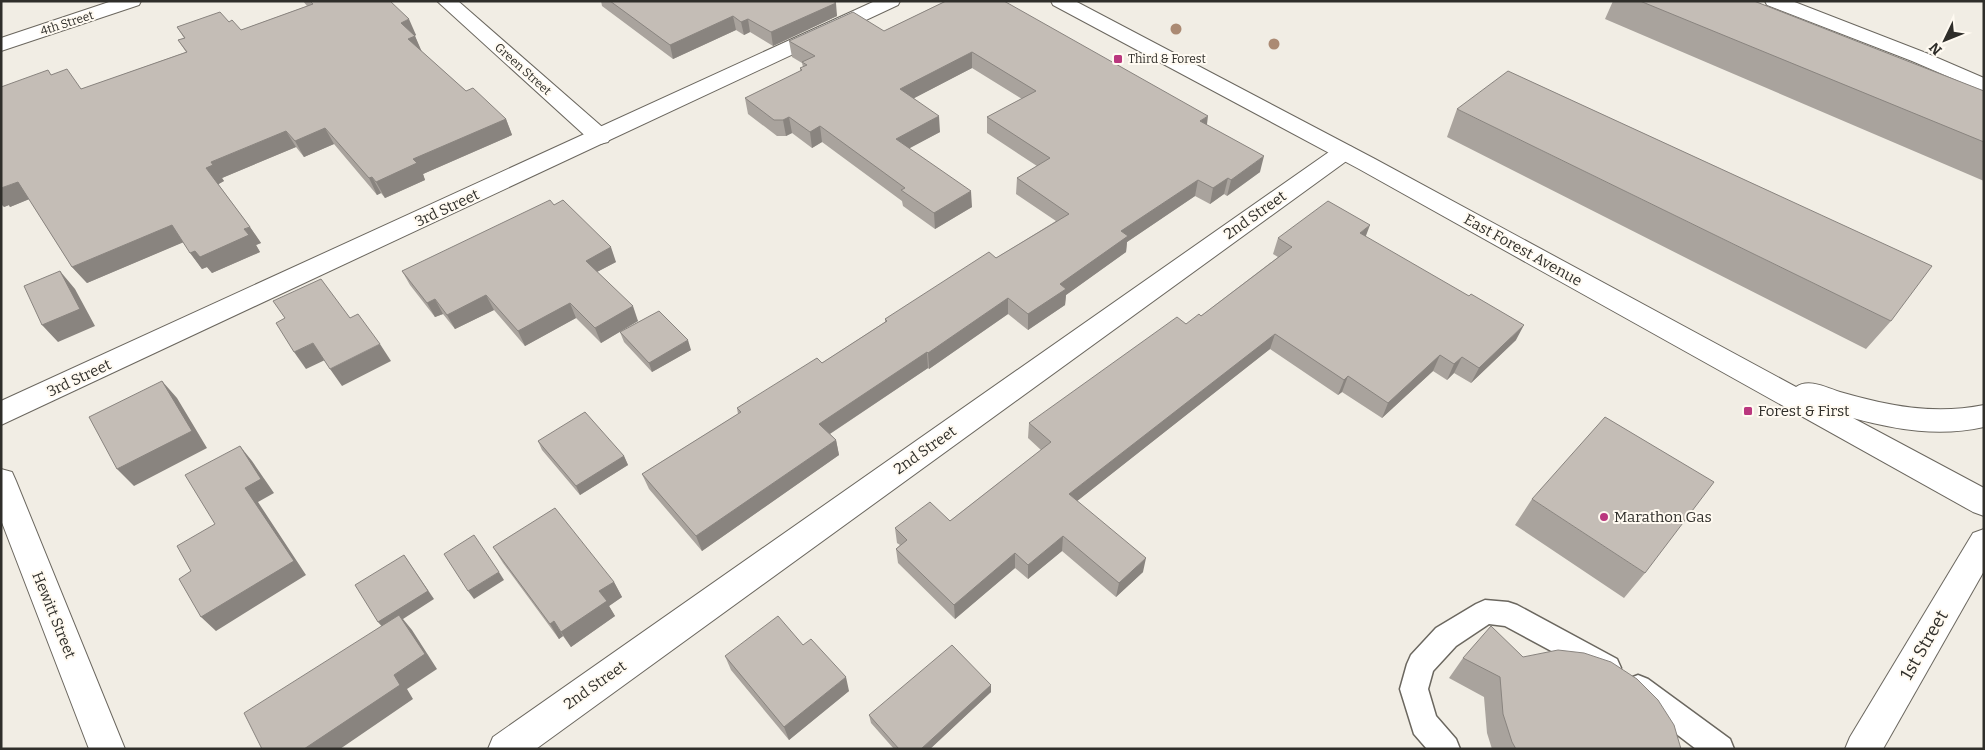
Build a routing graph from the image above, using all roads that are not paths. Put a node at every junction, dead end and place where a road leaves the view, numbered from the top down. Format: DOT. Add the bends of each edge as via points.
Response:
graph roads {
  1 [pos="132,1"];
  2 [pos="446,1"];
  3 [pos="892,1"];
  4 [pos="1060,1"];
  5 [pos="1774,1"];
  6 [pos="1,45"];
  7 [pos="1919,56"];
  8 [pos="1984,70"];
  9 [pos="1984,86"];
  10 [pos="600,137"];
  11 [pos="1344,152"];
  12 [pos="1764,381"];
  13 [pos="1,414"];
  14 [pos="1984,416"];
  15 [pos="1,481"];
  16 [pos="1984,503"];
  17 [pos="1984,542"];
  18 [pos="107,749"];
  19 [pos="506,749"];
  20 [pos="1446,749"];
  21 [pos="1720,749"];
  22 [pos="1864,749"];
  1 -- 6 [label="street, 4th Street"];
  2 -- 10 [label="street, Green Street"];
  3 -- 10 [label="street, 3rd Street"];
  4 -- 11 [label="street, East Forest Avenue"];
  5 -- 7 [label="street"];
  7 -- 8 [label="street"];
  7 -- 9 [label="street"];
  10 -- 13 [label="street, 3rd Street"];
  11 -- 12 [label="street, East Forest Avenue"];
  11 -- 19 [label="street, 2nd Street"];
  12 -- 14 [label="street" via="1890,417 1936,422 1969,421"];
  12 -- 16 [label="street, East Forest Avenue"];
  15 -- 18 [label="street, Hewitt Street"];
  17 -- 22 [label="street, 1st Street"];
  20 -- 21 [label="lane" via="1424,724 1414,689 1421,664 1446,637 1485,612 1508,614 1628,680"];
}
